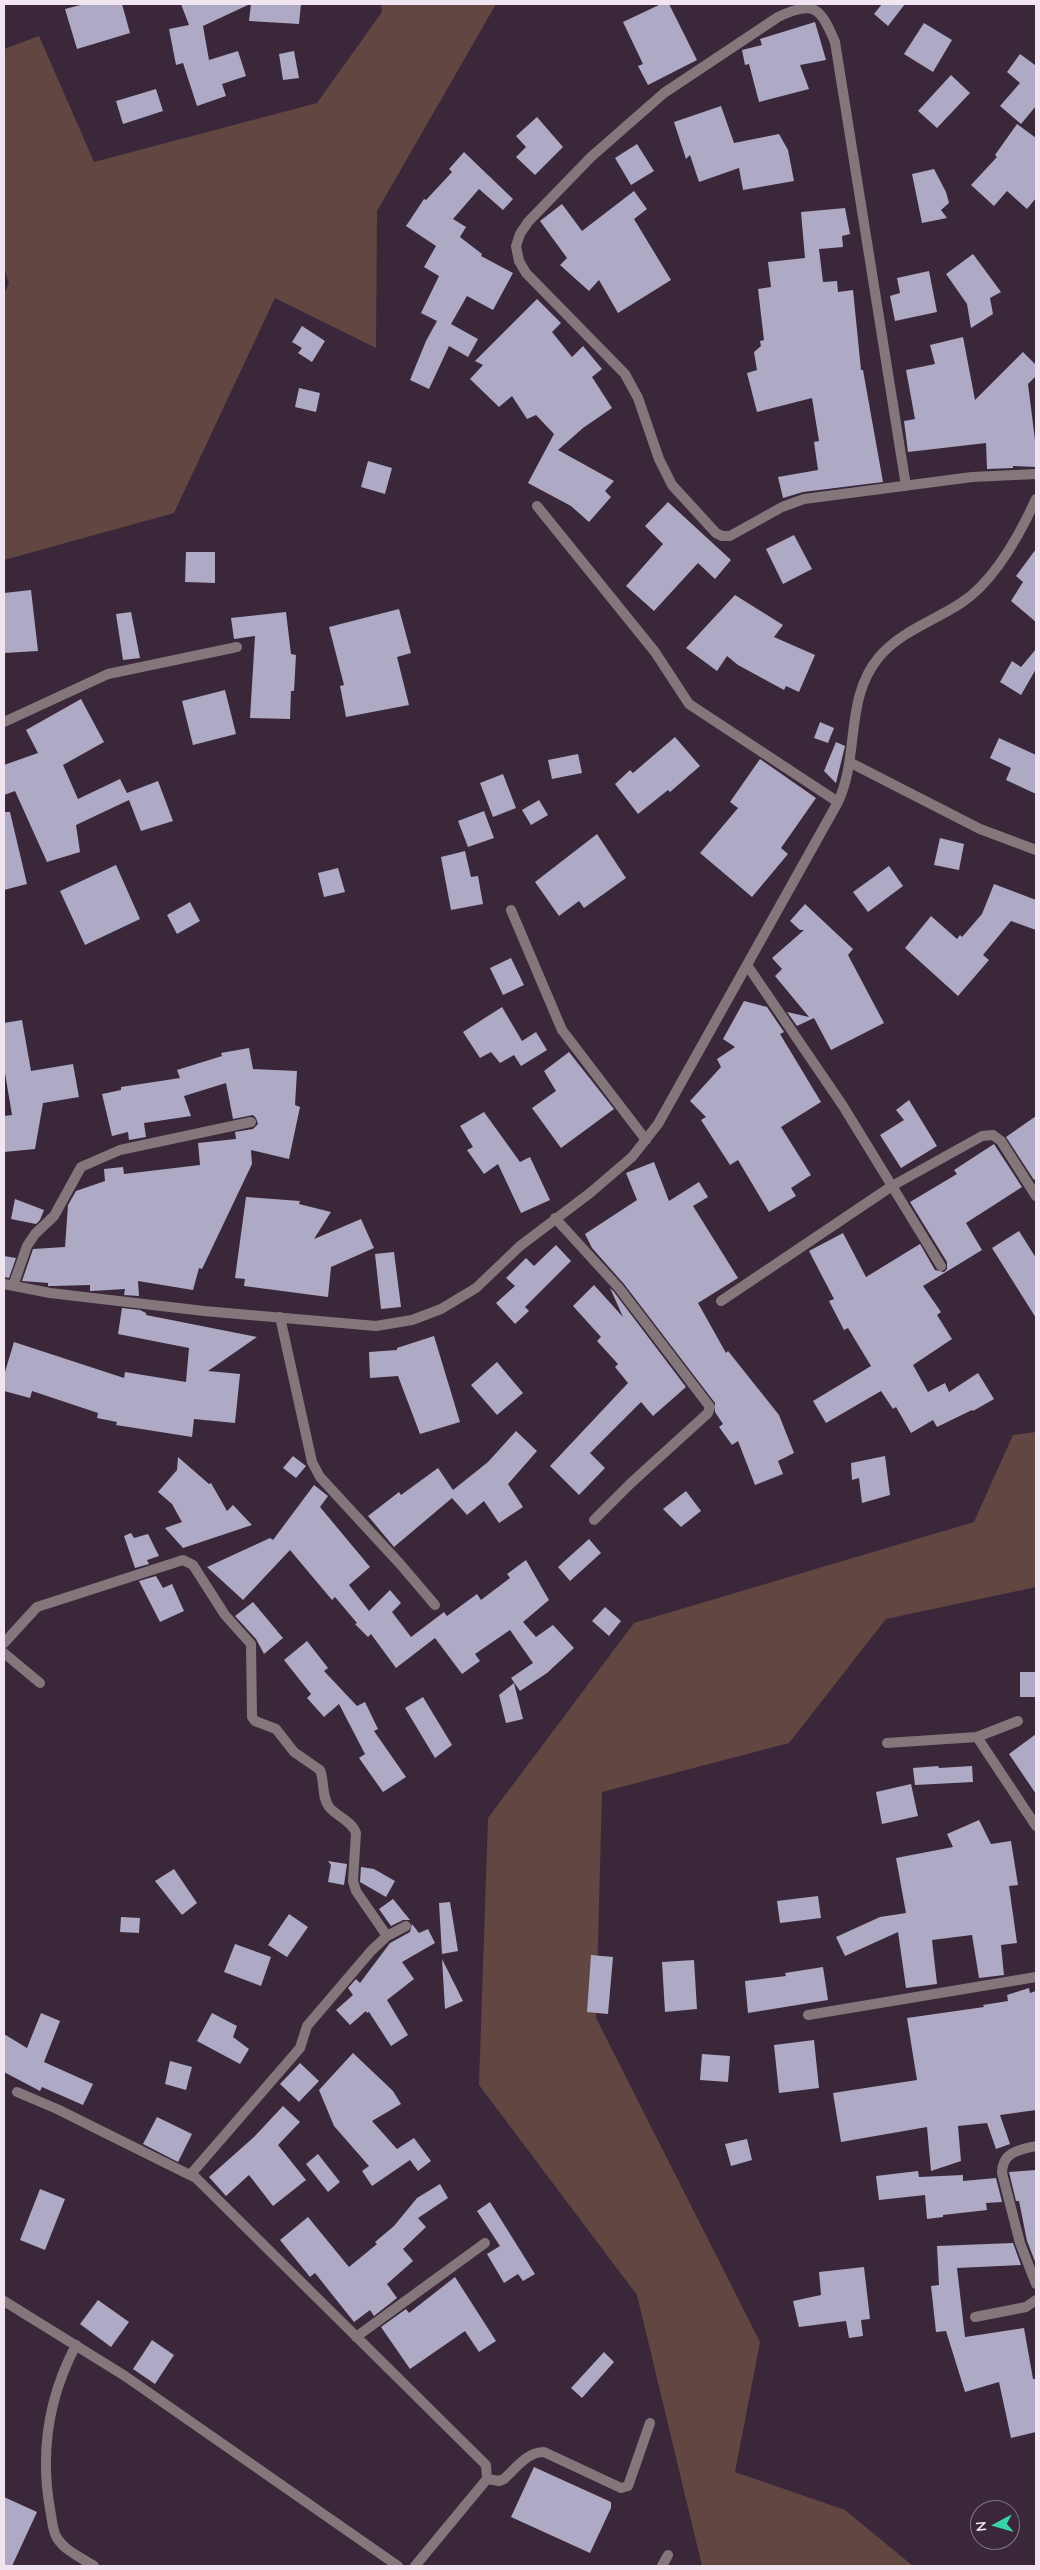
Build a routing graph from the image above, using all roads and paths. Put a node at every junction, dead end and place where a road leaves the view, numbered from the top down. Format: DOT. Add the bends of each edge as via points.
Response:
graph roads {
  1 [pos="1036,474"];
  2 [pos="906,486"];
  3 [pos="1036,499"];
  4 [pos="537,506"];
  5 [pos="237,647"];
  6 [pos="4,722"];
  7 [pos="851,763"];
  8 [pos="838,802"];
  9 [pos="1036,850"];
  10 [pos="511,910"];
  11 [pos="747,965"];
  12 [pos="251,1122"];
  13 [pos="646,1140"];
  14 [pos="892,1186"];
  15 [pos="1036,1196"];
  16 [pos="555,1218"];
  17 [pos="941,1266"];
  18 [pos="8,1285"];
  19 [pos="721,1301"];
  20 [pos="280,1317"];
  21 [pos="594,1520"];
  22 [pos="434,1605"];
  23 [pos="4,1643"];
  24 [pos="4,1653"];
  25 [pos="40,1683"];
  26 [pos="1018,1721"];
  27 [pos="977,1737"];
  28 [pos="887,1743"];
  29 [pos="1036,1826"];
  30 [pos="406,1926"];
  31 [pos="387,1936"];
  32 [pos="1036,1977"];
  33 [pos="808,2016"];
  34 [pos="17,2092"];
  35 [pos="1036,2146"];
  36 [pos="191,2174"];
  37 [pos="485,2242"];
  38 [pos="1036,2284"];
  39 [pos="1036,2300"];
  40 [pos="4,2301"];
  41 [pos="974,2317"];
  42 [pos="356,2336"];
  43 [pos="76,2345"];
  44 [pos="650,2423"];
  45 [pos="487,2479"];
  46 [pos="668,2555"];
  47 [pos="94,2566"];
  48 [pos="398,2566"];
  49 [pos="415,2566"];
  50 [pos="662,2566"];
  1 -- 2 [label="street" via="972,477"];
  2 -- 2 [label="street" via="804,499 782,507 730,536 716,533 672,485 659,459 638,398 625,374 526,273 519,261 516,246 528,222 591,157 664,93 797,8 809,6 819,13 835,42"];
  3 -- 7 [label="street" via="1022,531 983,585 961,604 896,640 878,658 861,684"];
  4 -- 8 [label="street" via="655,652 689,704"];
  5 -- 6 [label="street" via="108,674"];
  7 -- 8 [label="street" via="847,783"];
  7 -- 9 [label="street" via="980,829"];
  8 -- 11 [label="street"];
  10 -- 13 [label="street" via="562,1030"];
  11 -- 13 [label="street" via="688,1073"];
  11 -- 14 [label="street" via="843,1106"];
  12 -- 18 [label="street" via="120,1150 82,1167 54,1216 27,1246"];
  13 -- 16 [label="street" via="632,1157"];
  14 -- 15 [label="street" via="982,1136 994,1135"];
  14 -- 17 [label="street"];
  14 -- 19 [label="street"];
  16 -- 20 [label="street" via="476,1288 441,1309 412,1320 376,1326"];
  16 -- 21 [label="street" via="620,1288 710,1407 708,1413"];
  18 -- 20 [label="street" via="50,1293"];
  20 -- 22 [label="street" via="312,1462 320,1477 402,1565"];
  23 -- 31 [label="street" via="37,1607 183,1560 193,1565 226,1615 251,1644 252,1717 276,1729 294,1752 320,1770 331,1809 354,1827 353,1881 356,1891"];
  24 -- 25 [label="street"];
  26 -- 27 [label="street"];
  27 -- 28 [label="street"];
  27 -- 29 [label="street"];
  30 -- 31 [label="street"];
  31 -- 36 [label="street" via="307,2026 300,2048"];
  32 -- 33 [label="street"];
  34 -- 36 [label="street"];
  35 -- 38 [label="street" via="1014,2151 1002,2163 1020,2243"];
  36 -- 42 [label="street"];
  37 -- 42 [label="street"];
  39 -- 41 [label="street" via="1026,2307"];
  40 -- 43 [label="street"];
  42 -- 45 [label="street" via="486,2465"];
  43 -- 47 [label="street" via="55,2395 45,2474 57,2539"];
  43 -- 48 [label="street"];
  44 -- 45 [label="street" via="626,2488 544,2452 529,2456 504,2480"];
  45 -- 49 [label="street"];
  46 -- 50 [label="street"];
}
